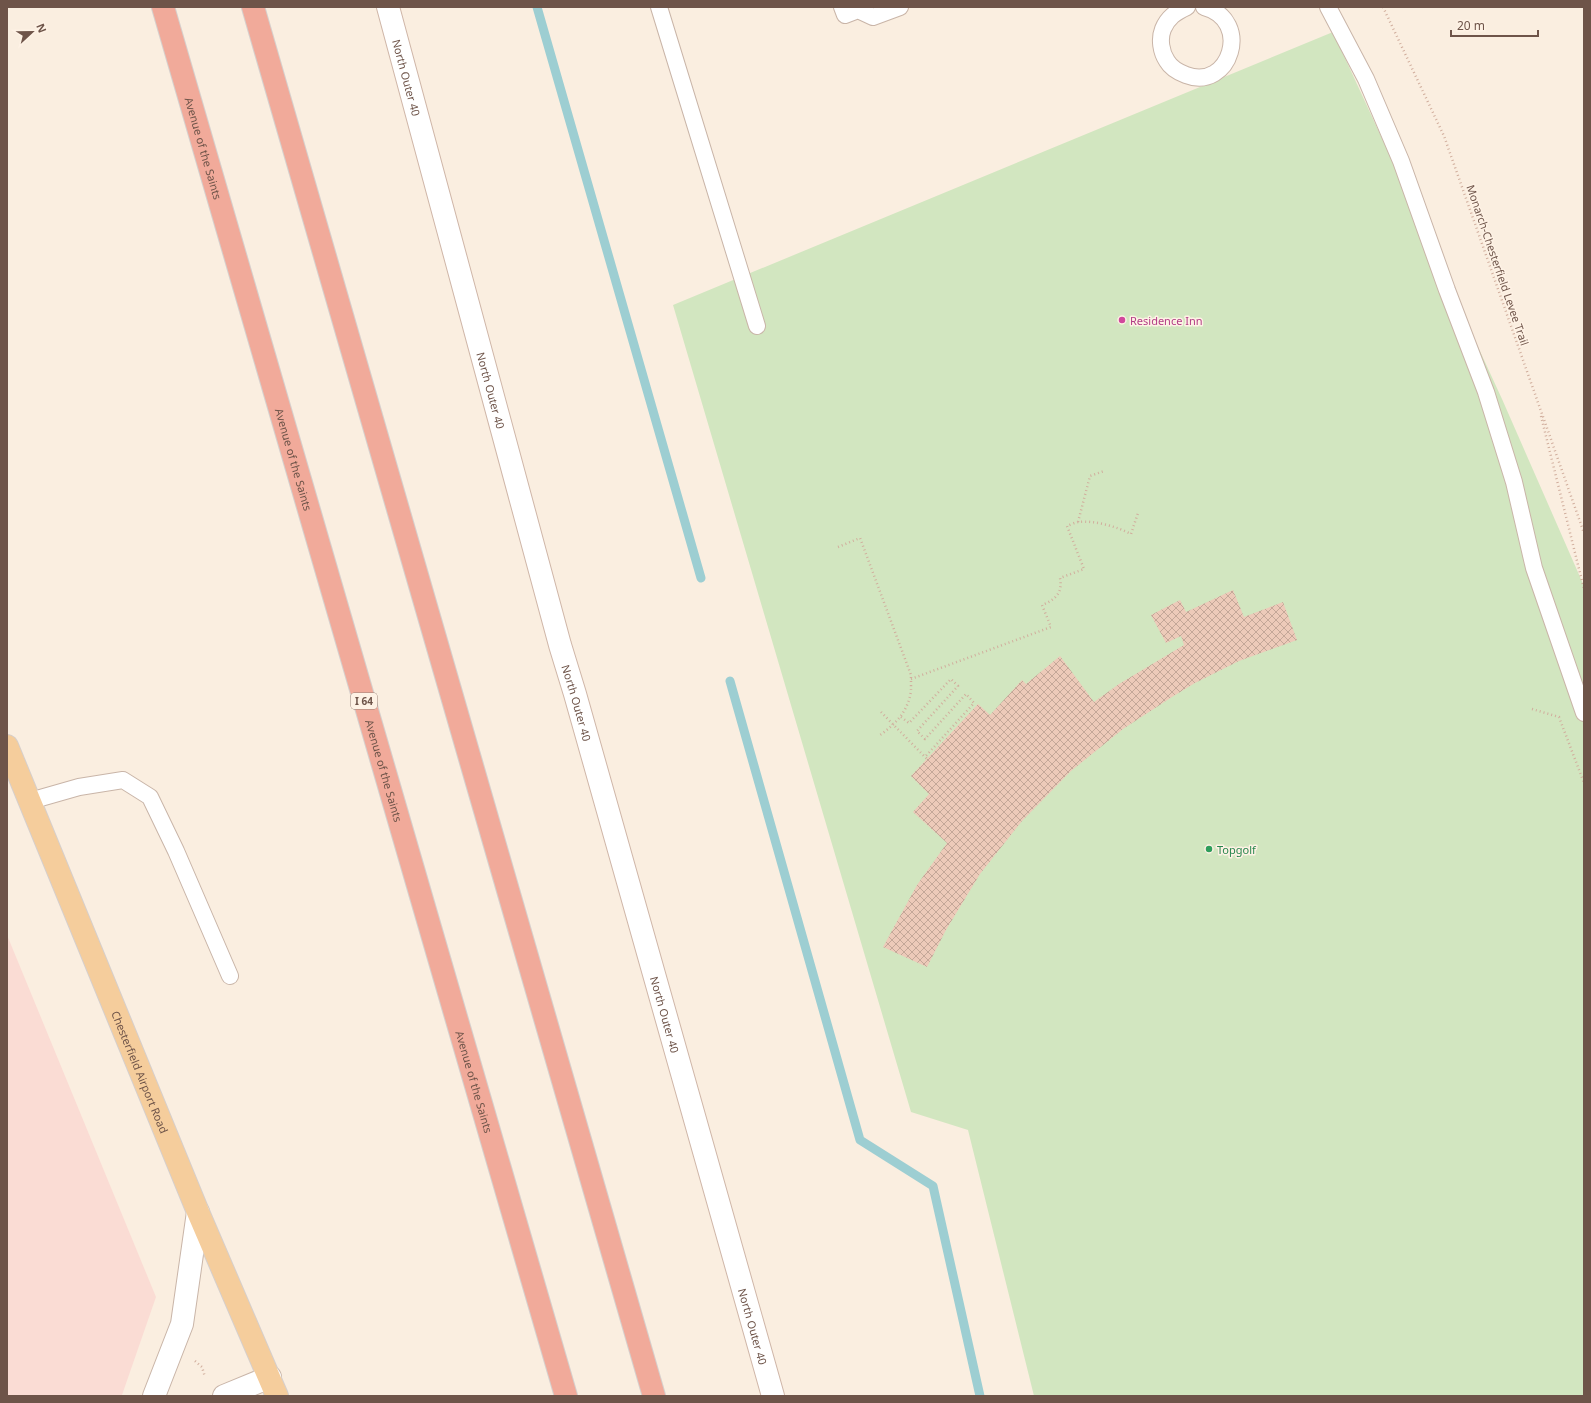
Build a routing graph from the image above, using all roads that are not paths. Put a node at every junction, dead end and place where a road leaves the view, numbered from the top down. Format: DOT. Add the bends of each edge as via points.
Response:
graph roads {
  1 [pos="163,7"];
  2 [pos="253,7"];
  3 [pos="388,7"];
  4 [pos="659,7"];
  5 [pos="842,7"];
  6 [pos="900,7"];
  7 [pos="1204,7"];
  8 [pos="1328,7"];
  9 [pos="859,8"];
  10 [pos="1178,8"];
  11 [pos="757,326"];
  12 [pos="1584,713"];
  13 [pos="7,746"];
  14 [pos="30,801"];
  15 [pos="230,976"];
  16 [pos="198,1212"];
  17 [pos="274,1386"];
  18 [pos="154,1396"];
  19 [pos="224,1396"];
  20 [pos="566,1396"];
  21 [pos="654,1396"];
  22 [pos="773,1396"];
  1 -- 20 [label="highway, Avenue of the Saints / I 64"];
  2 -- 21 [label="highway"];
  3 -- 22 [label="street, North Outer 40" via="560,644"];
  4 -- 11 [label="lane"];
  5 -- 9 [label="lane" via="845,15"];
  6 -- 9 [label="lane" via="873,17"];
  7 -- 10 [label="lane" via="1221,15 1228,24 1232,34 1232,46 1229,57 1222,67 1213,74 1202,77 1179,73 1163,55 1163,30"];
  8 -- 12 [label="lane" via="1366,79 1401,161 1486,392 1514,482 1534,568"];
  13 -- 14 [label="main road, Chesterfield Airport Road"];
  14 -- 15 [label="lane" via="79,787 123,780 150,797"];
  14 -- 16 [label="main road, Chesterfield Airport Road"];
  16 -- 17 [label="main road, Chesterfield Airport Road"];
  16 -- 18 [label="street" via="182,1324"];
  17 -- 19 [label="street"];
}
